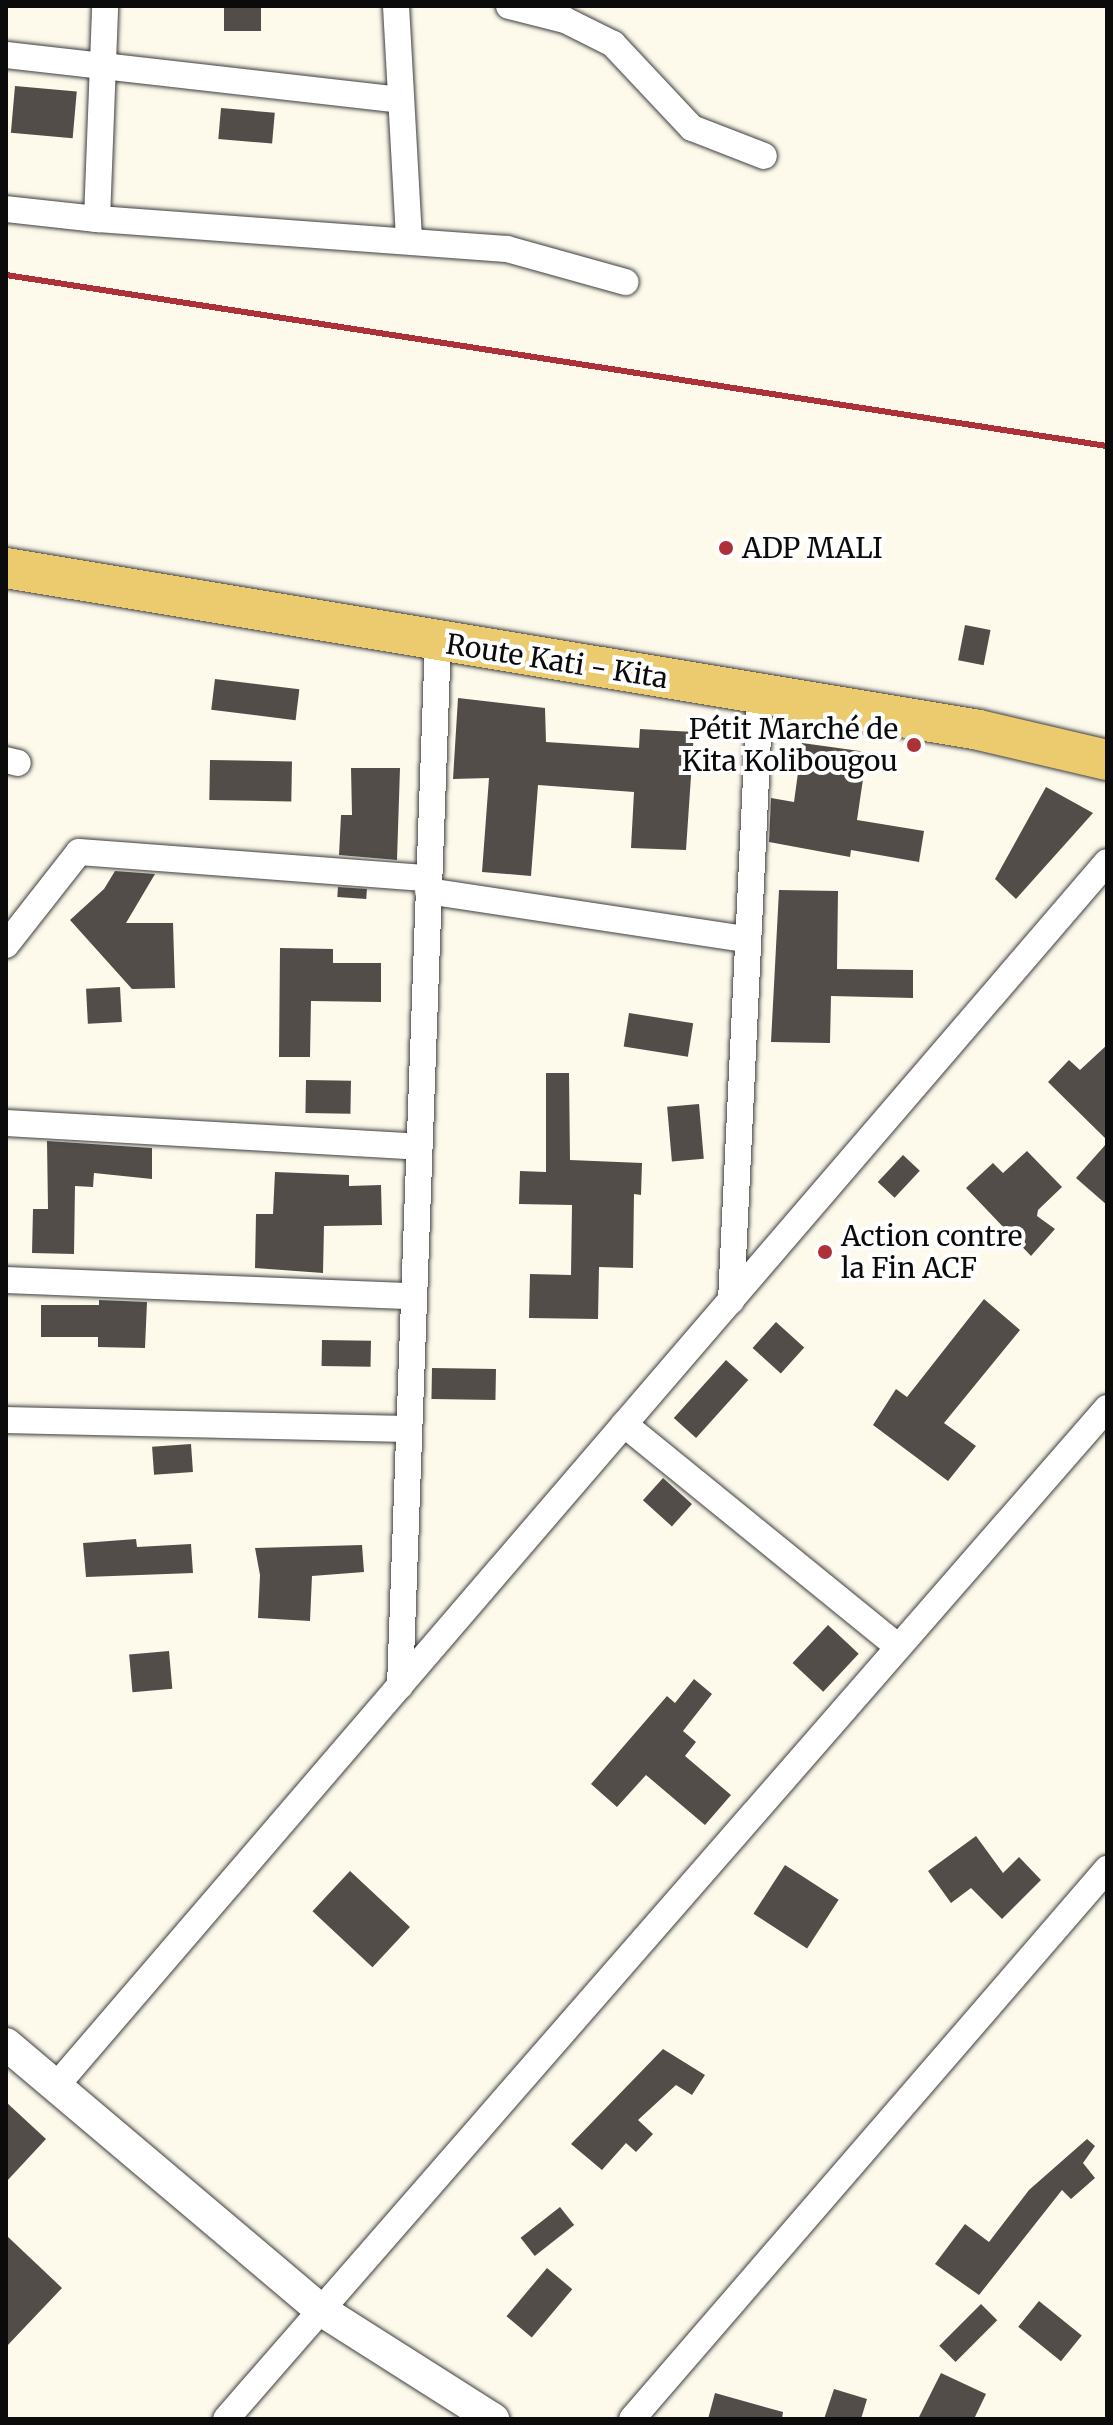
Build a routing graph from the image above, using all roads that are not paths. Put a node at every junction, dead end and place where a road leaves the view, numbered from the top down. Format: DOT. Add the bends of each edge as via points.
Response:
graph roads {
  1 [pos="105,6"];
  2 [pos="396,6"];
  3 [pos="509,6"];
  4 [pos="6,55"];
  5 [pos="103,70"];
  6 [pos="400,100"];
  7 [pos="764,156"];
  8 [pos="6,209"];
  9 [pos="97,219"];
  10 [pos="409,241"];
  11 [pos="625,282"];
  12 [pos="6,568"];
  13 [pos="438,642"];
  14 [pos="760,694"];
  15 [pos="1107,760"];
  16 [pos="1107,862"];
  17 [pos="428,884"];
  18 [pos="744,939"];
  19 [pos="6,945"];
  20 [pos="6,1123"];
  21 [pos="419,1147"];
  22 [pos="6,1280"];
  23 [pos="412,1296"];
  24 [pos="731,1301"];
  25 [pos="1107,1408"];
  26 [pos="6,1420"];
  27 [pos="624,1424"];
  28 [pos="406,1429"];
  29 [pos="898,1647"];
  30 [pos="400,1686"];
  31 [pos="1107,1869"];
  32 [pos="6,2044"];
  33 [pos="56,2086"];
  34 [pos="321,2310"];
  35 [pos="226,2419"];
  36 [pos="493,2419"];
  37 [pos="632,2419"];
  1 -- 5 [label="street"];
  2 -- 6 [label="street"];
  3 -- 7 [label="street" via="565,20 613,44 692,128"];
  4 -- 5 [label="street"];
  5 -- 6 [label="street"];
  5 -- 9 [label="street"];
  6 -- 10 [label="street"];
  8 -- 9 [label="street"];
  9 -- 10 [label="street"];
  10 -- 11 [label="street" via="507,249"];
  12 -- 13 [label="main road, Route Kati - Kita"];
  13 -- 14 [label="main road, Route Kati - Kita"];
  13 -- 17 [label="street"];
  14 -- 15 [label="main road, Route Kati - Kita" via="979,730"];
  14 -- 18 [label="street"];
  16 -- 24 [label="street"];
  17 -- 18 [label="street"];
  17 -- 19 [label="street" via="79,852"];
  17 -- 21 [label="street"];
  18 -- 24 [label="street"];
  20 -- 21 [label="street"];
  21 -- 23 [label="street"];
  22 -- 23 [label="street"];
  23 -- 28 [label="street"];
  24 -- 27 [label="street"];
  25 -- 29 [label="street"];
  26 -- 28 [label="street"];
  27 -- 29 [label="street"];
  27 -- 30 [label="street"];
  28 -- 30 [label="street"];
  29 -- 34 [label="street"];
  30 -- 33 [label="street"];
  31 -- 37 [label="street"];
  32 -- 33 [label="street"];
  33 -- 34 [label="street"];
  34 -- 35 [label="street"];
  34 -- 36 [label="street"];
}
